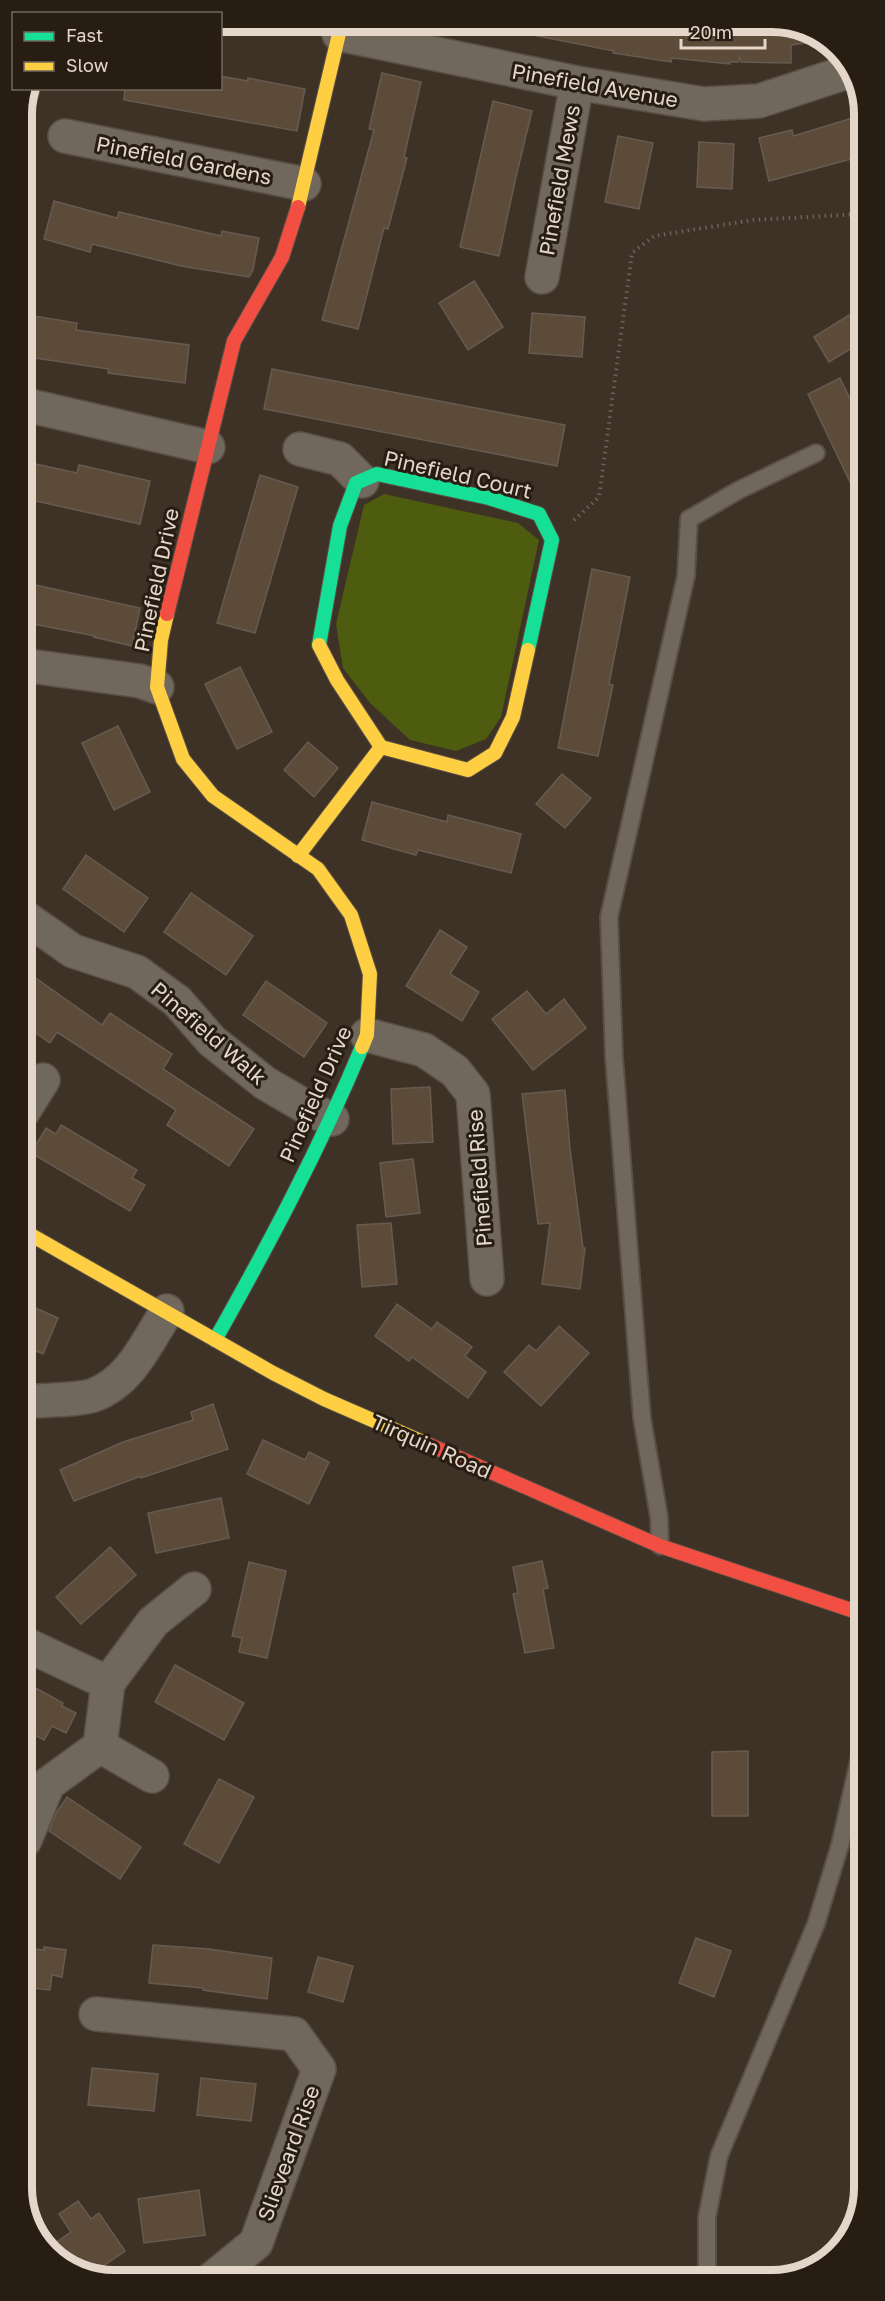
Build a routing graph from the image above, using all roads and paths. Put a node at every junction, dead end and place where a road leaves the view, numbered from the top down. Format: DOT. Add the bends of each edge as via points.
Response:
graph roads {
  1 [pos="340,32"];
  2 [pos="358,32"];
  3 [pos="842,74"];
  4 [pos="577,83"];
  5 [pos="65,136"];
  6 [pos="304,184"];
  7 [pos="854,214"];
  8 [pos="542,277"];
  9 [pos="32,406"];
  10 [pos="208,447"];
  11 [pos="300,449"];
  12 [pos="816,453"];
  13 [pos="362,481"];
  14 [pos="552,540"];
  15 [pos="32,666"];
  16 [pos="157,687"];
  17 [pos="381,747"];
  18 [pos="298,856"];
  19 [pos="32,922"];
  20 [pos="368,1035"];
  21 [pos="43,1080"];
  22 [pos="32,1098"];
  23 [pos="332,1119"];
  24 [pos="32,1235"];
  25 [pos="487,1279"];
  26 [pos="167,1311"];
  27 [pos="215,1340"];
  28 [pos="32,1401"];
  29 [pos="660,1546"];
  30 [pos="194,1589"];
  31 [pos="854,1611"];
  32 [pos="32,1647"];
  33 [pos="108,1683"];
  34 [pos="100,1746"];
  35 [pos="152,1776"];
  36 [pos="854,1782"];
  37 [pos="32,1823"];
  38 [pos="96,2014"];
  39 [pos="224,2269"];
  40 [pos="707,2270"];
  1 -- 6 [label="street, Pinefield Drive"];
  2 -- 4 [label="street, Pinefield Avenue"];
  3 -- 4 [label="street, Pinefield Avenue" via="759,101 704,104"];
  4 -- 8 [label="street, Pinefield Mews"];
  5 -- 6 [label="street, Pinefield Gardens"];
  6 -- 10 [label="street, Pinefield Drive" via="282,257 234,341"];
  7 -- 14 [label="path" via="753,220 654,236 632,253 599,498"];
  9 -- 10 [label="street"];
  10 -- 16 [label="street, Pinefield Drive" via="160,640"];
  11 -- 13 [label="street" via="340,459"];
  12 -- 29 [label="lane" via="689,519 686,576 609,917 614,1057 642,1418 659,1517"];
  13 -- 14 [label="street, Pinefield Court" via="377,474 489,498 539,514"];
  13 -- 17 [label="street, Pinefield Court" via="356,483 340,526 319,645"];
  14 -- 17 [label="street" via="513,717 495,753 468,770"];
  15 -- 16 [label="street" via="140,681"];
  16 -- 18 [label="street, Pinefield Drive" via="183,759 213,796"];
  17 -- 18 [label="street"];
  18 -- 20 [label="street, Pinefield Drive" via="318,869 351,915 370,974"];
  19 -- 23 [label="street, Pinefield Walk" via="73,951 137,972 177,1001 212,1041 265,1083"];
  20 -- 23 [label="street, Pinefield Drive"];
  20 -- 25 [label="street, Pinefield Rise" via="424,1050 456,1071 473,1094"];
  21 -- 22 [label="street"];
  23 -- 27 [label="street, Pinefield Drive"];
  24 -- 26 [label="street, Tirquin Road"];
  26 -- 27 [label="street, Tirquin Road"];
  26 -- 28 [label="street" via="126,1375 94,1396"];
  27 -- 29 [label="street, Tirquin Road" via="324,1399"];
  29 -- 31 [label="street, Tirquin Road"];
  30 -- 33 [label="street" via="153,1622"];
  32 -- 33 [label="street"];
  33 -- 34 [label="street"];
  34 -- 35 [label="street"];
  34 -- 37 [label="street" via="48,1784"];
  36 -- 40 [label="lane" via="816,1924 719,2156 707,2217"];
  38 -- 39 [label="street, Slieveard Rise" via="294,2034 319,2069 256,2243"];
}
